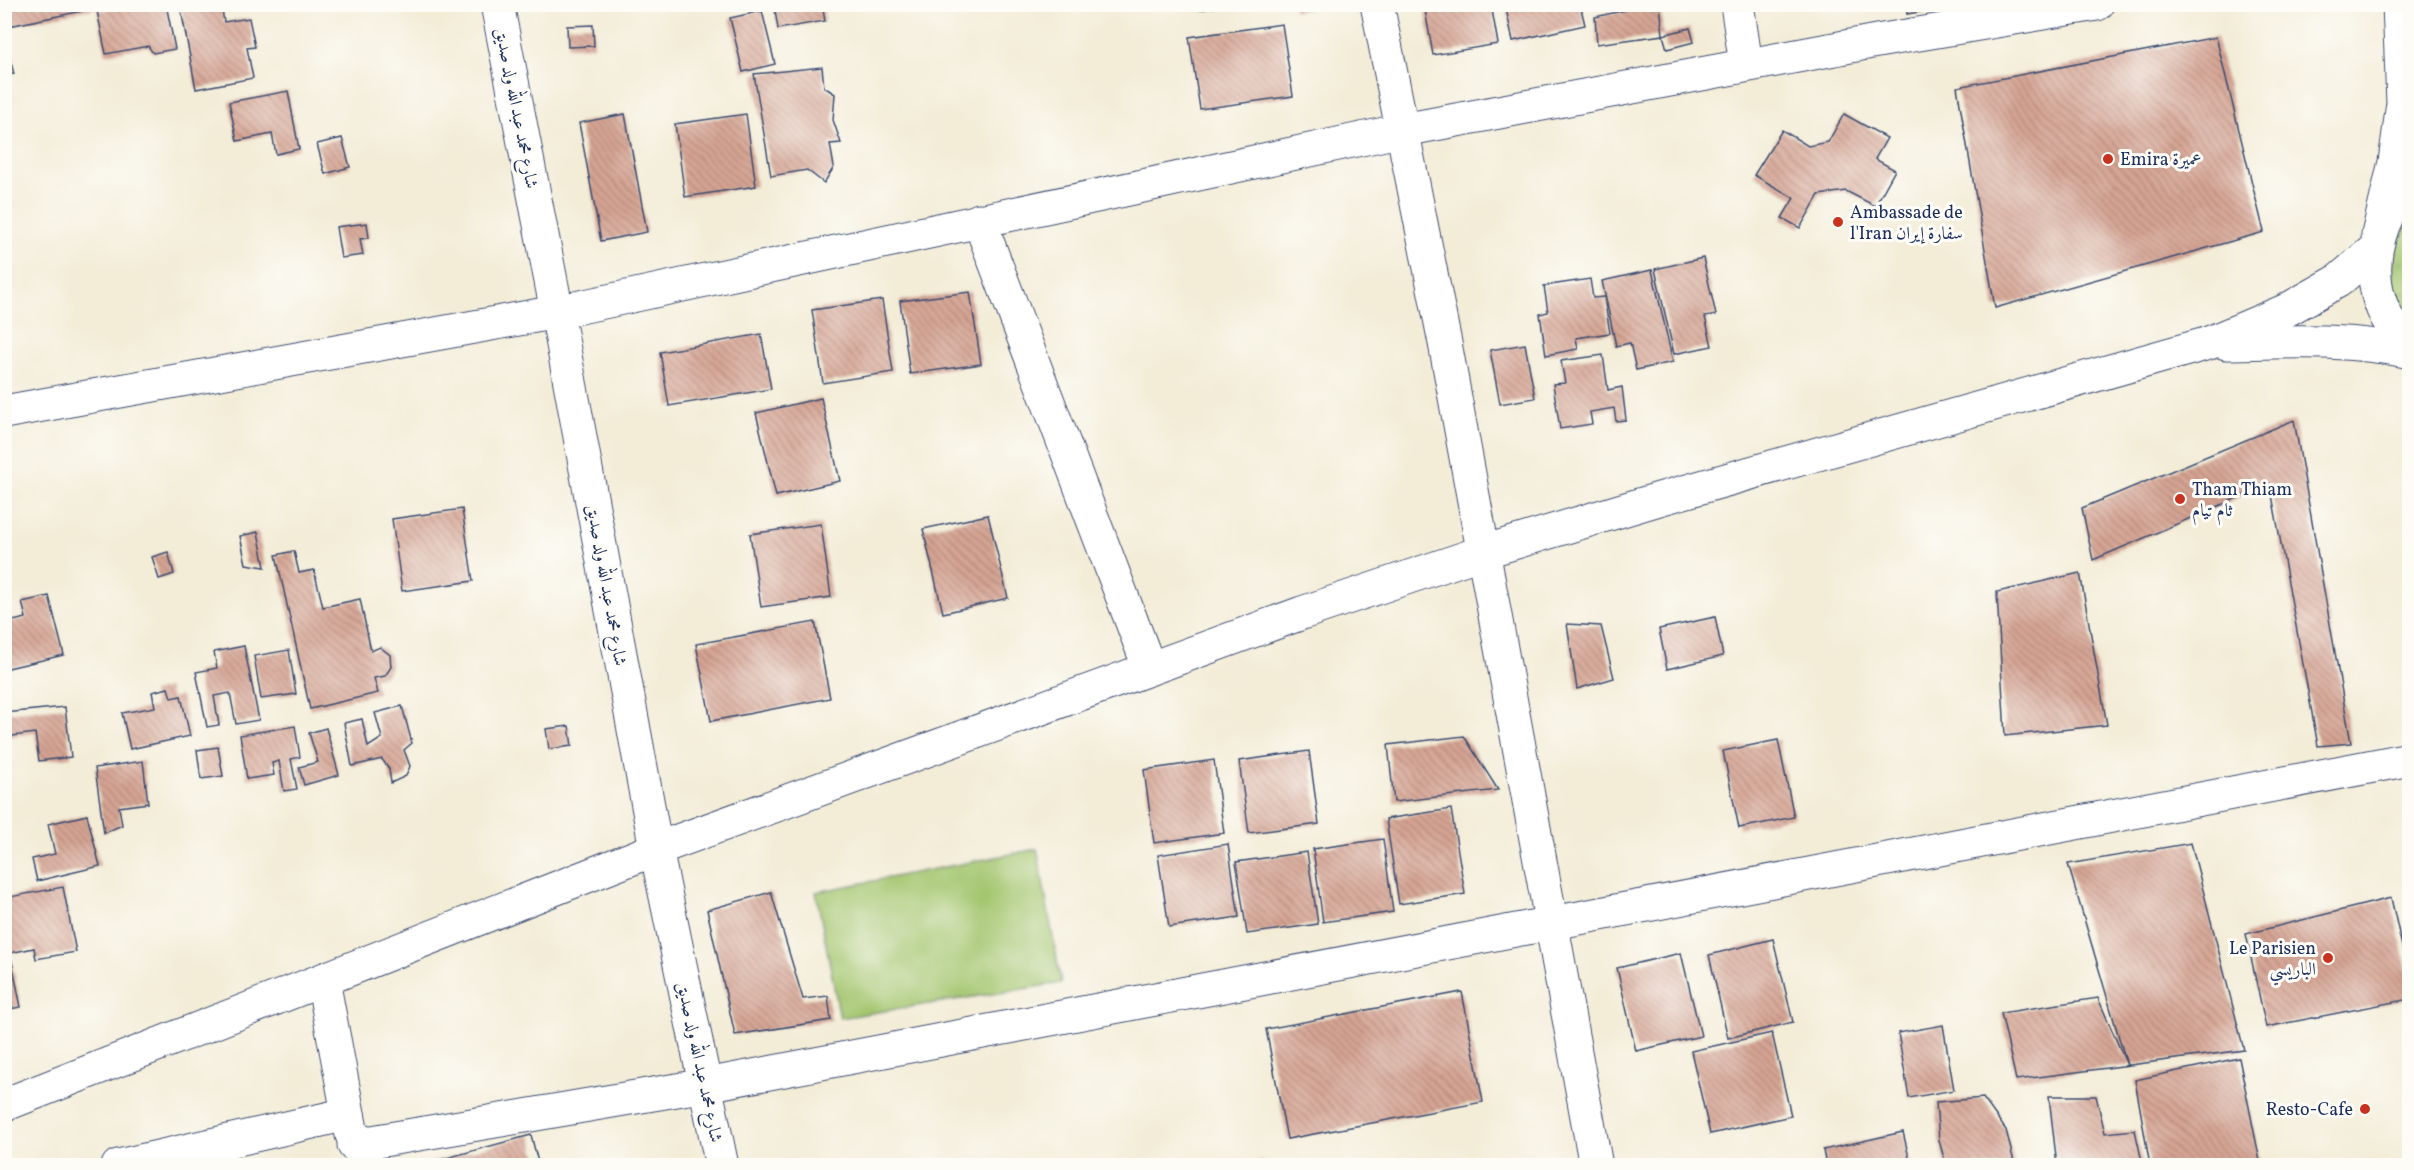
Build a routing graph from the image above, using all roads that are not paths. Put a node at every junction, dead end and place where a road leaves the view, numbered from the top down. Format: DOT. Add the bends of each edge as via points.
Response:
graph roads {
  1 [pos="497,4"];
  2 [pos="1377,4"];
  3 [pos="1737,4"];
  4 [pos="2097,4"];
  5 [pos="2399,4"];
  6 [pos="1746,65"];
  7 [pos="1403,130"];
  8 [pos="2409,187"];
  9 [pos="979,220"];
  10 [pos="2376,242"];
  11 [pos="557,312"];
  12 [pos="2209,343"];
  13 [pos="2409,346"];
  14 [pos="2409,352"];
  15 [pos="4,412"];
  16 [pos="1483,552"];
  17 [pos="1149,667"];
  18 [pos="2409,759"];
  19 [pos="656,849"];
  20 [pos="1552,924"];
  21 [pos="323,980"];
  22 [pos="706,1086"];
  23 [pos="4,1105"];
  24 [pos="353,1141"];
  25 [pos="118,1166"];
  26 [pos="722,1166"];
  27 [pos="1596,1166"];
  1 -- 11 [label="main road, شارع محمد عبد الله ولد صديق"];
  2 -- 7 [label="main road"];
  3 -- 6 [label="main road"];
  4 -- 6 [label="main road"];
  5 -- 10 [label="main road" via="2403,103 2395,162"];
  6 -- 7 [label="main road"];
  7 -- 9 [label="main road"];
  7 -- 16 [label="main road"];
  8 -- 10 [label="main road" via="2392,205"];
  9 -- 11 [label="main road"];
  9 -- 17 [label="main road"];
  10 -- 12 [label="main road" via="2338,281 2285,311"];
  10 -- 13 [label="main road" via="2373,273 2378,297 2387,319"];
  11 -- 15 [label="main road"];
  11 -- 19 [label="main road, شارع محمد عبد الله ولد صديق"];
  12 -- 14 [label="main road" via="2341,342"];
  12 -- 16 [label="main road"];
  16 -- 17 [label="main road"];
  16 -- 20 [label="main road"];
  17 -- 19 [label="main road"];
  18 -- 20 [label="main road"];
  19 -- 21 [label="main road"];
  19 -- 22 [label="main road, شارع محمد عبد الله ولد صديق"];
  20 -- 22 [label="main road"];
  20 -- 27 [label="main road"];
  21 -- 23 [label="main road"];
  21 -- 24 [label="main road"];
  22 -- 24 [label="main road"];
  22 -- 26 [label="main road, شارع محمد عبد الله ولد صديق"];
  24 -- 25 [label="main road"];
}
